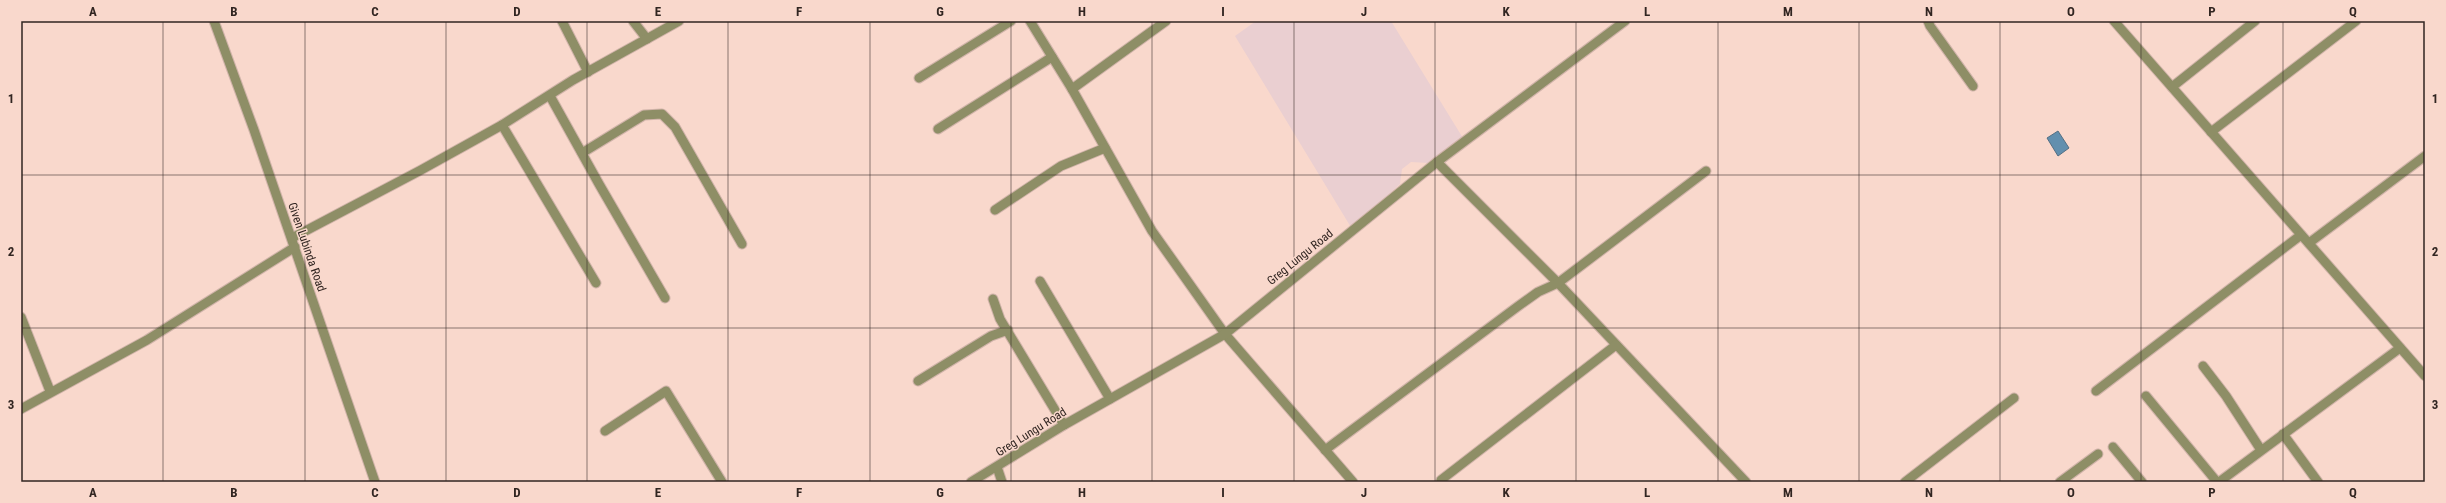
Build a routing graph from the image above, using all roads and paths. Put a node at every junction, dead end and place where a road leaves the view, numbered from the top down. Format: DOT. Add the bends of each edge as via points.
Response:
graph roads {
  1 [pos="214,21"];
  2 [pos="562,21"];
  3 [pos="633,21"];
  4 [pos="679,21"];
  5 [pos="1011,21"];
  6 [pos="1030,21"];
  7 [pos="1166,21"];
  8 [pos="1625,21"];
  9 [pos="1928,21"];
  10 [pos="2115,21"];
  11 [pos="2255,21"];
  12 [pos="2356,21"];
  13 [pos="646,39"];
  14 [pos="1052,57"];
  15 [pos="588,72"];
  16 [pos="919,78"];
  17 [pos="1973,86"];
  18 [pos="2172,87"];
  19 [pos="1072,89"];
  20 [pos="550,96"];
  21 [pos="502,124"];
  22 [pos="938,129"];
  23 [pos="2211,132"];
  24 [pos="1105,148"];
  25 [pos="582,153"];
  26 [pos="2425,156"];
  27 [pos="1437,162"];
  28 [pos="1706,171"];
  29 [pos="995,210"];
  30 [pos="2301,235"];
  31 [pos="292,238"];
  32 [pos="2309,243"];
  33 [pos="742,244"];
  34 [pos="294,247"];
  35 [pos="1040,281"];
  36 [pos="596,283"];
  37 [pos="1558,283"];
  38 [pos="665,298"];
  39 [pos="993,299"];
  40 [pos="21,317"];
  41 [pos="1008,330"];
  42 [pos="1225,334"];
  43 [pos="1616,345"];
  44 [pos="2400,348"];
  45 [pos="2203,366"];
  46 [pos="2425,376"];
  47 [pos="918,381"];
  48 [pos="50,391"];
  49 [pos="2096,391"];
  50 [pos="2146,396"];
  51 [pos="2014,398"];
  52 [pos="1110,399"];
  53 [pos="21,409"];
  54 [pos="1064,425"];
  55 [pos="605,431"];
  56 [pos="2283,434"];
  57 [pos="2113,447"];
  58 [pos="1326,450"];
  59 [pos="2261,450"];
  60 [pos="2098,454"];
  61 [pos="996,467"];
  62 [pos="1442,480"];
  63 [pos="375,482"];
  64 [pos="722,482"];
  65 [pos="971,482"];
  66 [pos="1002,482"];
  67 [pos="1353,482"];
  68 [pos="1746,482"];
  69 [pos="1905,482"];
  70 [pos="2060,482"];
  71 [pos="2142,482"];
  72 [pos="2218,482"];
  73 [pos="2318,482"];
  1 -- 31 [label="street, Given Lubinda Road"];
  2 -- 15 [label="street"];
  3 -- 13 [label="street"];
  4 -- 13 [label="street"];
  5 -- 16 [label="street"];
  6 -- 14 [label="street"];
  7 -- 19 [label="street"];
  8 -- 27 [label="street, Greg Lungu Road"];
  9 -- 17 [label="street"];
  10 -- 18 [label="street"];
  11 -- 18 [label="street"];
  12 -- 23 [label="street"];
  13 -- 15 [label="street"];
  14 -- 19 [label="street"];
  14 -- 22 [label="street"];
  15 -- 20 [label="street"];
  18 -- 23 [label="street"];
  19 -- 24 [label="street"];
  20 -- 21 [label="street"];
  20 -- 25 [label="street"];
  21 -- 31 [label="street"];
  21 -- 36 [label="street"];
  23 -- 30 [label="street"];
  24 -- 29 [label="street" via="1061,166"];
  24 -- 42 [label="street" via="1152,231"];
  25 -- 33 [label="street" via="644,115 662,114 675,128"];
  25 -- 38 [label="street"];
  26 -- 32 [label="street"];
  27 -- 37 [label="street"];
  27 -- 42 [label="street, Greg Lungu Road"];
  28 -- 37 [label="street"];
  30 -- 32 [label="street"];
  30 -- 49 [label="street"];
  31 -- 34 [label="street, Given Lubinda Road"];
  32 -- 44 [label="street"];
  34 -- 48 [label="street" via="147,340"];
  34 -- 63 [label="street, Given Lubinda Road"];
  35 -- 52 [label="street"];
  37 -- 43 [label="street"];
  37 -- 58 [label="street" via="1538,292 1517,307"];
  39 -- 41 [label="street" via="997,313"];
  40 -- 48 [label="street"];
  41 -- 47 [label="street" via="991,336"];
  41 -- 54 [label="street"];
  42 -- 52 [label="street, Greg Lungu Road"];
  42 -- 58 [label="street"];
  43 -- 62 [label="street"];
  43 -- 68 [label="street"];
  44 -- 46 [label="street"];
  44 -- 56 [label="street"];
  45 -- 59 [label="street"];
  48 -- 53 [label="street"];
  50 -- 72 [label="street"];
  51 -- 69 [label="street"];
  52 -- 54 [label="street, Greg Lungu Road"];
  54 -- 61 [label="street, Greg Lungu Road"];
  55 -- 64 [label="street" via="666,391"];
  56 -- 59 [label="street"];
  56 -- 73 [label="street"];
  57 -- 71 [label="street"];
  58 -- 67 [label="street"];
  59 -- 72 [label="street"];
  60 -- 70 [label="street"];
  61 -- 65 [label="street, Greg Lungu Road"];
  61 -- 66 [label="street"];
}
